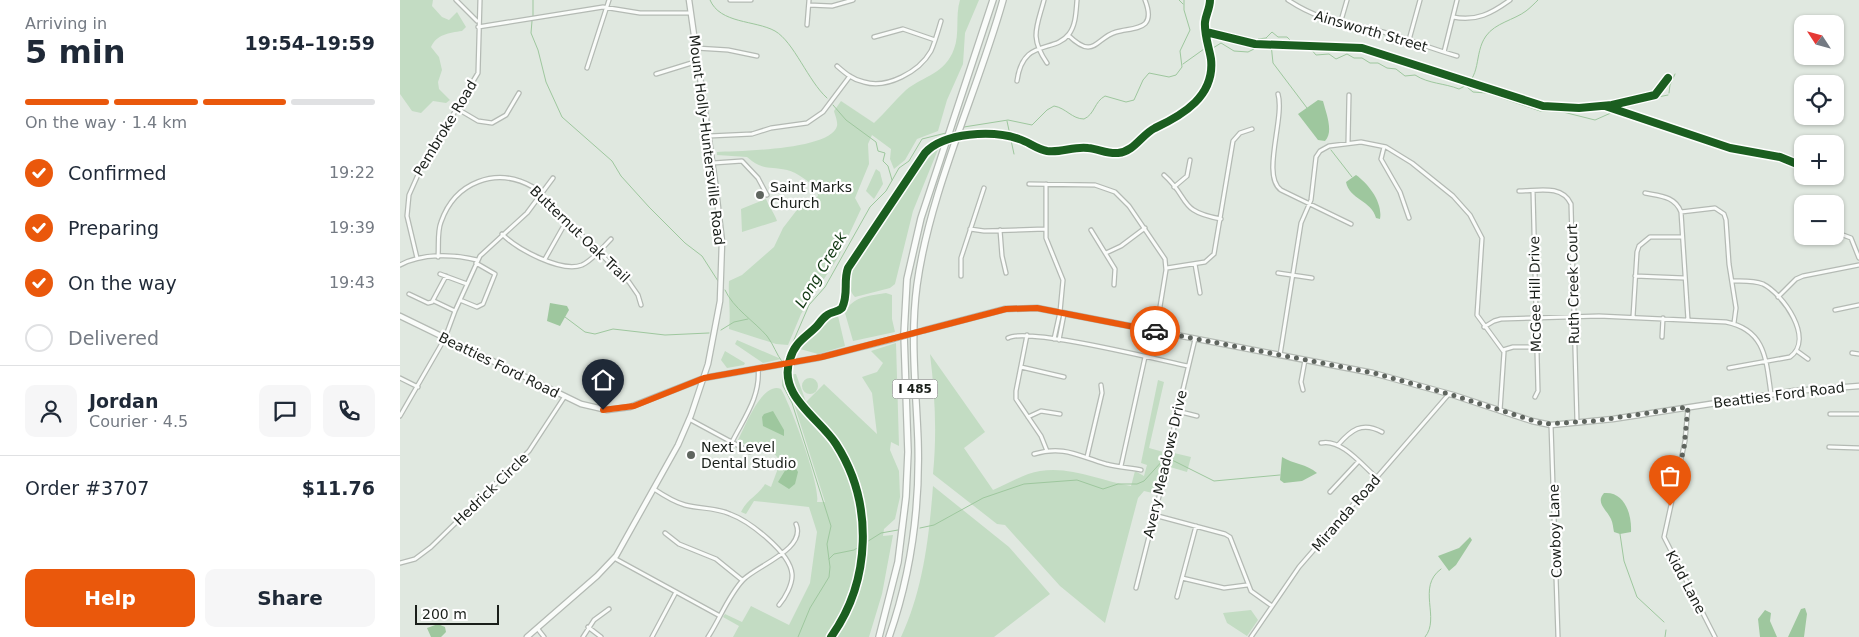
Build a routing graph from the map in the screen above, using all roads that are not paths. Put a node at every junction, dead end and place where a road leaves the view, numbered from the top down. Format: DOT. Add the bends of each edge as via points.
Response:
graph roads {
  1 [pos="456,0"];
  2 [pos="480,0"];
  3 [pos="609,0"];
  4 [pos="689,0"];
  5 [pos="730,0"];
  6 [pos="751,0"];
  7 [pos="853,0"];
  8 [pos="993,0"];
  9 [pos="1003,0"];
  10 [pos="1044,0"];
  11 [pos="1077,0"];
  12 [pos="1145,0"];
  13 [pos="1288,0"];
  14 [pos="1347,0"];
  15 [pos="1420,0"];
  16 [pos="1457,0"];
  17 [pos="1510,0"];
  18 [pos="809,2"];
  19 [pos="606,7"];
  20 [pos="691,13"];
  21 [pos="1453,17"];
  22 [pos="478,22"];
  23 [pos="941,22"];
  24 [pos="1340,24"];
  25 [pos="807,25"];
  26 [pos="478,26"];
  27 [pos="1068,35"];
  28 [pos="874,37"];
  29 [pos="935,40"];
  30 [pos="1409,40"];
  31 [pos="696,48"];
  32 [pos="1038,48"];
  33 [pos="1444,52"];
  34 [pos="757,56"];
  35 [pos="1457,56"];
  36 [pos="698,61"];
  37 [pos="1047,62"];
  38 [pos="838,66"];
  39 [pos="587,68"];
  40 [pos="656,74"];
  41 [pos="850,76"];
  42 [pos="1017,81"];
  43 [pos="519,94"];
  44 [pos="1278,94"];
  45 [pos="1349,95"];
  46 [pos="456,108"];
  47 [pos="1252,129"];
  48 [pos="709,136"];
  49 [pos="1348,143"];
  50 [pos="1384,146"];
  51 [pos="1190,160"];
  52 [pos="713,162"];
  53 [pos="1164,175"];
  54 [pos="553,178"];
  55 [pos="1029,184"];
  56 [pos="1046,184"];
  57 [pos="1174,187"];
  58 [pos="984,188"];
  59 [pos="1519,191"];
  60 [pos="1533,191"];
  61 [pos="1645,193"];
  62 [pos="541,195"];
  63 [pos="767,195"];
  64 [pos="1310,204"];
  65 [pos="1681,212"];
  66 [pos="1409,218"];
  67 [pos="1221,219"];
  68 [pos="567,220"];
  69 [pos="1352,224"];
  70 [pos="1045,228"];
  71 [pos="1145,228"];
  72 [pos="970,229"];
  73 [pos="1000,230"];
  74 [pos="1091,230"];
  75 [pos="502,234"];
  76 [pos="1844,234"];
  77 [pos="1682,237"];
  78 [pos="611,239"];
  79 [pos="598,252"];
  80 [pos="1106,253"];
  81 [pos="438,257"];
  82 [pos="417,258"];
  83 [pos="1859,258"];
  84 [pos="545,259"];
  85 [pos="477,262"];
  86 [pos="1195,264"];
  87 [pos="400,265"];
  88 [pos="1859,265"];
  89 [pos="1167,268"];
  90 [pos="1006,273"];
  91 [pos="1278,273"];
  92 [pos="440,274"];
  93 [pos="1292,275"];
  94 [pos="446,276"];
  95 [pos="961,276"];
  96 [pos="1635,276"];
  97 [pos="1312,278"];
  98 [pos="1684,278"];
  99 [pos="1732,281"];
  100 [pos="467,284"];
  101 [pos="1114,285"];
  102 [pos="1200,293"];
  103 [pos="409,294"];
  104 [pos="1778,297"];
  105 [pos="460,300"];
  106 [pos="434,301"];
  107 [pos="641,305"];
  108 [pos="1859,305"];
  109 [pos="1835,310"];
  110 [pos="455,311"];
  111 [pos="1062,313"];
  112 [pos="400,316"];
  113 [pos="1633,317"];
  114 [pos="1574,318"];
  115 [pos="1663,318"];
  116 [pos="1536,319"];
  117 [pos="1688,320"];
  118 [pos="1734,323"];
  119 [pos="1484,327"];
  120 [pos="1156,331"];
  121 [pos="1026,335"];
  122 [pos="1662,337"];
  123 [pos="445,338"];
  124 [pos="1008,338"];
  125 [pos="1194,338"];
  126 [pos="1054,339"];
  127 [pos="1059,340"];
  128 [pos="1537,347"];
  129 [pos="1503,350"];
  130 [pos="1797,351"];
  131 [pos="1852,353"];
  132 [pos="1859,354"];
  133 [pos="1280,355"];
  134 [pos="1145,357"];
  135 [pos="1808,359"];
  136 [pos="1305,360"];
  137 [pos="1766,362"];
  138 [pos="1188,366"];
  139 [pos="1021,367"];
  140 [pos="758,368"];
  141 [pos="1729,368"];
  142 [pos="1064,377"];
  143 [pos="400,378"];
  144 [pos="704,378"];
  145 [pos="1101,385"];
  146 [pos="418,386"];
  147 [pos="1859,386"];
  148 [pos="1303,390"];
  149 [pos="1449,394"];
  150 [pos="1771,394"];
  151 [pos="565,396"];
  152 [pos="1535,397"];
  153 [pos="1688,407"];
  154 [pos="1178,411"];
  155 [pos="1500,411"];
  156 [pos="1060,414"];
  157 [pos="1830,414"];
  158 [pos="1859,414"];
  159 [pos="400,416"];
  160 [pos="1197,416"];
  161 [pos="1028,417"];
  162 [pos="689,419"];
  163 [pos="1577,423"];
  164 [pos="1551,425"];
  165 [pos="1382,432"];
  166 [pos="732,442"];
  167 [pos="1321,443"];
  168 [pos="1338,445"];
  169 [pos="1829,446"];
  170 [pos="1859,448"];
  171 [pos="1047,451"];
  172 [pos="750,452"];
  173 [pos="1034,454"];
  174 [pos="1087,457"];
  175 [pos="1358,462"];
  176 [pos="1121,466"];
  177 [pos="1141,470"];
  178 [pos="1377,478"];
  179 [pos="654,489"];
  180 [pos="1330,492"];
  181 [pos="1154,515"];
  182 [pos="796,524"];
  183 [pos="1196,526"];
  184 [pos="665,533"];
  185 [pos="781,554"];
  186 [pos="614,558"];
  187 [pos="400,563"];
  188 [pos="1182,578"];
  189 [pos="742,580"];
  190 [pos="1247,585"];
  191 [pos="1136,588"];
  192 [pos="676,592"];
  193 [pos="1177,597"];
  194 [pos="779,605"];
  195 [pos="1272,606"];
  196 [pos="609,609"];
  197 [pos="720,616"];
  198 [pos="588,627"];
  199 [pos="537,628"];
  200 [pos="527,637"];
  201 [pos="544,637"];
  202 [pos="583,637"];
  203 [pos="601,637"];
  204 [pos="652,637"];
  205 [pos="708,637"];
  206 [pos="879,637"];
  207 [pos="889,637"];
  208 [pos="1250,637"];
  209 [pos="1558,637"];
  210 [pos="1715,637"];
  1 -- 22 [label="street"];
  2 -- 22 [label="street, Pembroke Road"];
  3 -- 19 [label="street"];
  4 -- 20 [label="main road, Mount Holly-Huntersville Road"];
  5 -- 6 [label="street"];
  7 -- 18 [label="street" via="832,6"];
  8 -- 206 [label="highway, I 485" via="921,218 907,279 904,334 908,452 906,497 898,562"];
  9 -- 207 [label="highway, I 485" via="928,231 917,284 914,345 917,491 908,564"];
  10 -- 32 [label="street" via="1035,33"];
  11 -- 27 [label="street" via="1074,24"];
  12 -- 27 [label="street" via="1148,16 1136,30 1116,32 1091,47"];
  13 -- 24 [label="street, Ainsworth Street" via="1308,13"];
  14 -- 24 [label="street"];
  15 -- 30 [label="street"];
  16 -- 21 [label="street"];
  17 -- 21 [label="street" via="1494,12 1480,17"];
  18 -- 25 [label="street"];
  19 -- 20 [label="street" via="640,13"];
  19 -- 26 [label="street"];
  19 -- 39 [label="street"];
  20 -- 31 [label="main road, Mount Holly-Huntersville Road"];
  21 -- 33 [label="street"];
  22 -- 26 [label="street, Pembroke Road"];
  23 -- 29 [label="street"];
  24 -- 30 [label="street, Ainsworth Street"];
  26 -- 46 [label="street, Pembroke Road" via="478,73"];
  27 -- 32 [label="street"];
  28 -- 29 [label="street" via="903,29"];
  29 -- 41 [label="street" via="917,67 892,80 872,84"];
  30 -- 33 [label="street, Ainsworth Street"];
  31 -- 34 [label="street"];
  31 -- 36 [label="main road, Mount Holly-Huntersville Road"];
  32 -- 37 [label="street"];
  32 -- 42 [label="street" via="1024,61"];
  33 -- 35 [label="street, Ainsworth Street"];
  36 -- 40 [label="street"];
  36 -- 48 [label="main road, Mount Holly-Huntersville Road"];
  38 -- 41 [label="street"];
  41 -- 48 [label="street" via="822,112 807,122 752,134"];
  43 -- 46 [label="street" via="503,118 492,123 478,121"];
  44 -- 64 [label="street" via="1280,106 1273,180 1281,190"];
  45 -- 49 [label="street"];
  46 -- 82 [label="street, Pembroke Road" via="409,195 407,216"];
  47 -- 67 [label="street" via="1240,132 1233,142"];
  48 -- 52 [label="main road, Mount Holly-Huntersville Road"];
  49 -- 50 [label="street"];
  49 -- 64 [label="street" via="1329,146 1318,153"];
  50 -- 66 [label="street" via="1381,159 1400,192"];
  50 -- 119 [label="street" via="1441,186 1464,207 1480,232 1482,250 1476,307"];
  51 -- 57 [label="street" via="1187,176"];
  52 -- 63 [label="street" via="742,161 758,178"];
  52 -- 144 [label="main road, Mount Holly-Huntersville Road" via="720,224 721,279 716,327"];
  53 -- 57 [label="street"];
  54 -- 62 [label="street"];
  55 -- 56 [label="street"];
  56 -- 70 [label="street"];
  56 -- 71 [label="street" via="1088,184 1109,189 1124,200"];
  57 -- 67 [label="street" via="1194,211"];
  58 -- 72 [label="street"];
  59 -- 60 [label="street, Ruth Creek Court"];
  60 -- 114 [label="street, Ruth Creek Court" via="1560,192 1571,204"];
  60 -- 116 [label="street, McGee Hill Drive"];
  61 -- 65 [label="street" via="1671,198"];
  62 -- 68 [label="street, Butternut Oak Trail"];
  62 -- 75 [label="street" via="527,213"];
  62 -- 81 [label="street, Butternut Oak Trail" via="526,183 503,178 490,179 461,190 441,222"];
  64 -- 69 [label="street"];
  64 -- 93 [label="street" via="1302,223"];
  65 -- 77 [label="street"];
  65 -- 99 [label="street" via="1710,207 1724,214 1728,224"];
  67 -- 86 [label="street" via="1214,254 1208,261"];
  68 -- 79 [label="street, Butternut Oak Trail"];
  68 -- 84 [label="street"];
  70 -- 73 [label="street"];
  70 -- 111 [label="street" via="1048,245 1062,276"];
  71 -- 80 [label="street"];
  71 -- 89 [label="street" via="1163,254"];
  72 -- 73 [label="street"];
  72 -- 95 [label="street" via="961,258"];
  73 -- 90 [label="street"];
  74 -- 80 [label="street"];
  75 -- 84 [label="street" via="518,248"];
  75 -- 85 [label="street"];
  76 -- 83 [label="street" via="1853,240"];
  77 -- 96 [label="street" via="1656,236 1644,240 1636,252"];
  77 -- 98 [label="street"];
  78 -- 79 [label="street"];
  79 -- 84 [label="street" via="584,264 576,266"];
  79 -- 107 [label="street, Butternut Oak Trail" via="632,286"];
  80 -- 101 [label="street" via="1116,274"];
  81 -- 82 [label="street"];
  81 -- 85 [label="street"];
  82 -- 87 [label="street"];
  85 -- 100 [label="street"];
  85 -- 105 [label="street" via="495,274 487,296 479,307"];
  86 -- 89 [label="street"];
  86 -- 102 [label="street"];
  88 -- 104 [label="street" via="1803,276"];
  89 -- 120 [label="street"];
  91 -- 93 [label="street"];
  92 -- 94 [label="street"];
  93 -- 97 [label="street"];
  93 -- 133 [label="street"];
  94 -- 100 [label="street"];
  94 -- 106 [label="street"];
  96 -- 98 [label="street"];
  96 -- 113 [label="street"];
  98 -- 117 [label="street" via="1689,304"];
  99 -- 104 [label="street" via="1762,284"];
  99 -- 118 [label="street" via="1736,308"];
  100 -- 105 [label="street"];
  103 -- 106 [label="street" via="428,303"];
  104 -- 130 [label="street" via="1791,312 1799,334"];
  105 -- 110 [label="street"];
  106 -- 110 [label="street"];
  108 -- 109 [label="street"];
  110 -- 123 [label="street"];
  111 -- 120 [label="main road, Beatties Ford Road"];
  111 -- 126 [label="street"];
  111 -- 127 [label="street"];
  111 -- 140 [label="main road, Beatties Ford Road, bridge" via="1032,308 1006,309 793,363"];
  112 -- 123 [label="main road, Beatties Ford Road"];
  113 -- 114 [label="street"];
  113 -- 115 [label="street"];
  114 -- 116 [label="street"];
  114 -- 163 [label="street, Ruth Creek Court"];
  115 -- 117 [label="street"];
  115 -- 122 [label="street"];
  116 -- 119 [label="street" via="1497,320"];
  116 -- 128 [label="street, McGee Hill Drive"];
  117 -- 118 [label="street"];
  118 -- 137 [label="street" via="1754,335"];
  119 -- 129 [label="street"];
  120 -- 125 [label="main road, Beatties Ford Road"];
  121 -- 124 [label="street"];
  121 -- 126 [label="street"];
  121 -- 139 [label="street"];
  123 -- 146 [label="street"];
  123 -- 151 [label="main road, Beatties Ford Road"];
  125 -- 133 [label="main road, Beatties Ford Road"];
  125 -- 138 [label="street, Avery Meadows Drive"];
  126 -- 127 [label="street"];
  127 -- 134 [label="street"];
  128 -- 129 [label="street"];
  128 -- 152 [label="street, McGee Hill Drive" via="1538,391"];
  129 -- 155 [label="street"];
  130 -- 135 [label="street"];
  130 -- 137 [label="street" via="1790,357"];
  131 -- 132 [label="street"];
  133 -- 136 [label="main road, Beatties Ford Road"];
  134 -- 138 [label="street"];
  134 -- 176 [label="street"];
  136 -- 148 [label="street"];
  136 -- 149 [label="main road, Beatties Ford Road" via="1374,373"];
  137 -- 141 [label="street"];
  137 -- 150 [label="street"];
  138 -- 154 [label="street, Avery Meadows Drive"];
  139 -- 142 [label="street"];
  139 -- 161 [label="street" via="1016,398"];
  140 -- 144 [label="main road, Beatties Ford Road"];
  140 -- 166 [label="street" via="756,394"];
  143 -- 146 [label="street"];
  144 -- 151 [label="main road, Beatties Ford Road" via="623,409 594,408"];
  144 -- 162 [label="main road, Mount Holly-Huntersville Road"];
  145 -- 174 [label="street" via="1102,394"];
  146 -- 159 [label="street"];
  147 -- 150 [label="main road, Beatties Ford Road"];
  149 -- 155 [label="main road, Beatties Ford Road"];
  149 -- 178 [label="street, Miranda Road"];
  150 -- 153 [label="main road, Beatties Ford Road"];
  151 -- 187 [label="street, Hedrick Circle" via="541,437 518,463 431,547 415,559"];
  153 -- 163 [label="main road, Beatties Ford Road"];
  153 -- 210 [label="street, Kidd Lane" via="1684,448 1664,537"];
  154 -- 160 [label="street"];
  154 -- 181 [label="street, Avery Meadows Drive"];
  155 -- 164 [label="main road, Beatties Ford Road"];
  156 -- 161 [label="street" via="1040,411"];
  157 -- 158 [label="street"];
  161 -- 171 [label="street"];
  162 -- 166 [label="street"];
  162 -- 179 [label="main road, Mount Holly-Huntersville Road"];
  163 -- 164 [label="main road, Beatties Ford Road"];
  164 -- 209 [label="street, Cowboy Lane"];
  165 -- 168 [label="street" via="1357,428"];
  166 -- 172 [label="street"];
  167 -- 168 [label="street"];
  168 -- 175 [label="street"];
  169 -- 170 [label="street"];
  171 -- 173 [label="street"];
  171 -- 174 [label="street" via="1063,450"];
  174 -- 176 [label="street"];
  175 -- 178 [label="street"];
  175 -- 180 [label="street"];
  176 -- 177 [label="street"];
  178 -- 195 [label="street, Miranda Road" via="1298,567"];
  179 -- 185 [label="street" via="683,504 708,507 740,518 761,532"];
  179 -- 186 [label="main road, Mount Holly-Huntersville Road"];
  181 -- 183 [label="street"];
  181 -- 191 [label="street, Avery Meadows Drive"];
  182 -- 185 [label="street" via="796,538"];
  183 -- 188 [label="street"];
  183 -- 190 [label="street" via="1230,537"];
  184 -- 189 [label="street" via="679,544 716,559"];
  185 -- 189 [label="street"];
  185 -- 194 [label="street" via="790,566 792,576"];
  186 -- 192 [label="street"];
  186 -- 199 [label="main road, Mount Holly-Huntersville Road"];
  188 -- 190 [label="street" via="1212,586"];
  188 -- 193 [label="street"];
  189 -- 197 [label="street"];
  190 -- 195 [label="street" via="1256,596"];
  192 -- 197 [label="street"];
  192 -- 204 [label="street"];
  195 -- 208 [label="street, Miranda Road"];
  196 -- 198 [label="street"];
  197 -- 205 [label="street"];
  198 -- 202 [label="street"];
  198 -- 203 [label="street"];
  199 -- 200 [label="main road, Mount Holly-Huntersville Road"];
  199 -- 201 [label="street"];
}
